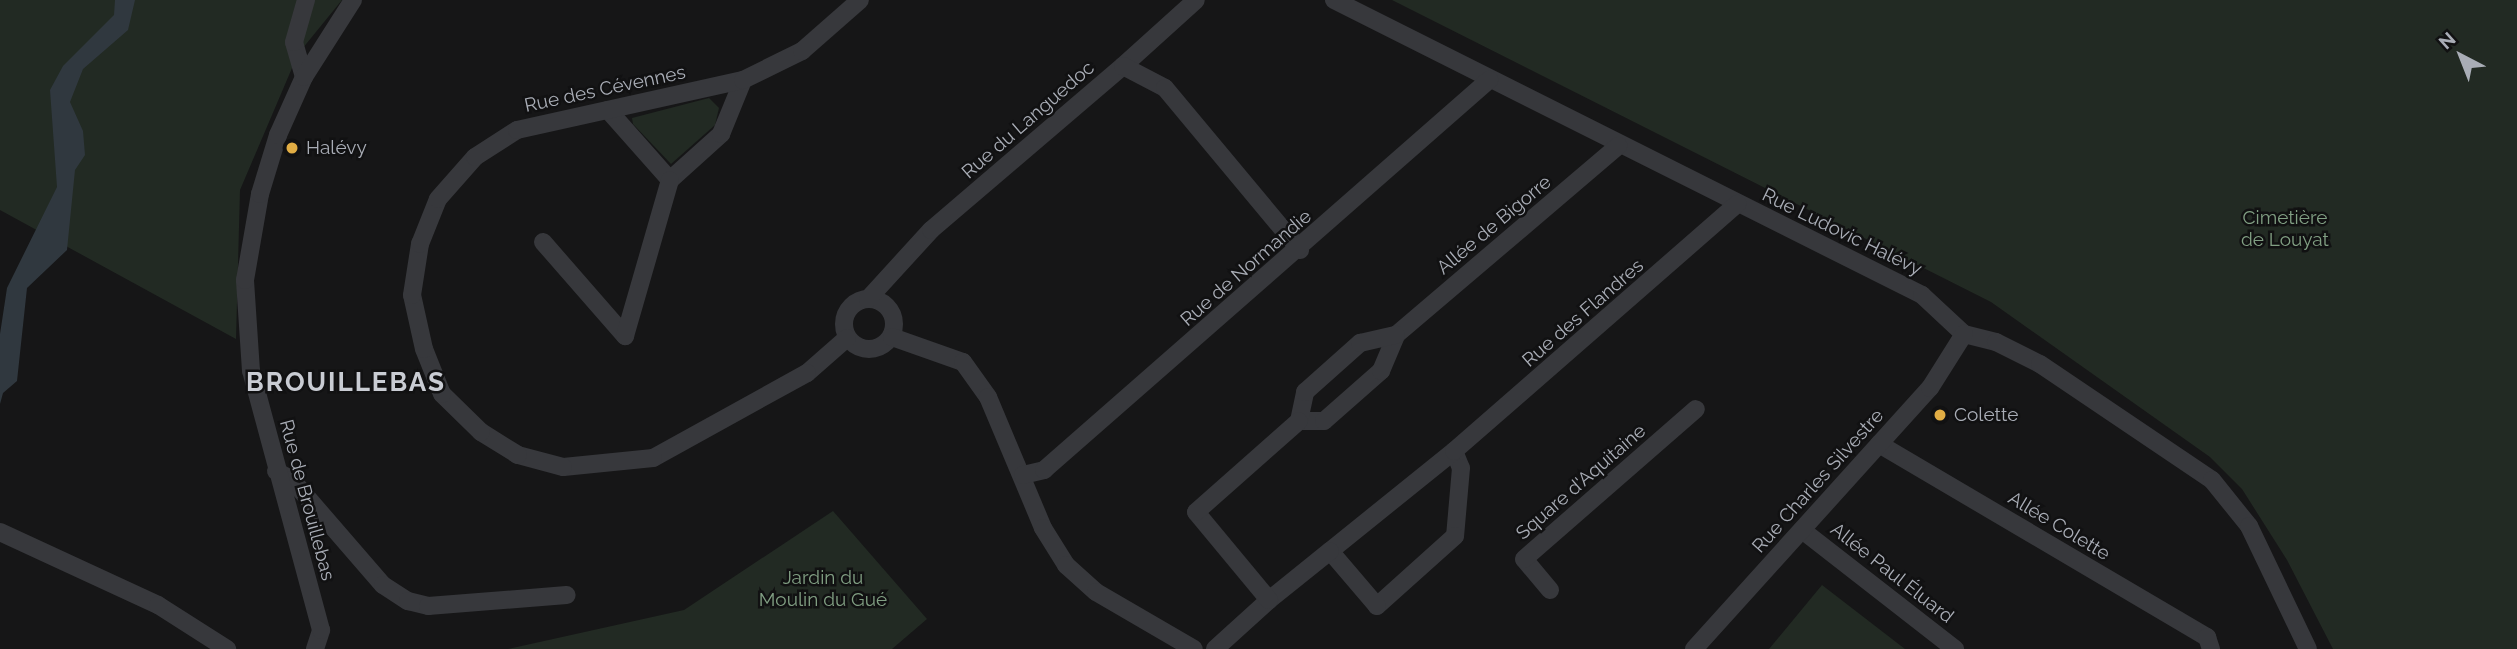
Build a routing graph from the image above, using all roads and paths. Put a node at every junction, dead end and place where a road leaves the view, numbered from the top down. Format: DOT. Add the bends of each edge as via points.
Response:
graph roads {
  1 [pos="306,0"];
  2 [pos="860,0"];
  3 [pos="1196,0"];
  4 [pos="1334,0"];
  5 [pos="345,3"];
  6 [pos="1123,66"];
  7 [pos="304,77"];
  8 [pos="743,80"];
  9 [pos="1489,80"];
  10 [pos="608,110"];
  11 [pos="1618,146"];
  12 [pos="670,180"];
  13 [pos="1737,204"];
  14 [pos="542,243"];
  15 [pos="1300,250"];
  16 [pos="868,299"];
  17 [pos="1964,334"];
  18 [pos="1396,335"];
  19 [pos="892,337"];
  20 [pos="847,338"];
  21 [pos="1696,409"];
  22 [pos="1299,421"];
  23 [pos="1879,444"];
  24 [pos="1454,452"];
  25 [pos="276,471"];
  26 [pos="1023,475"];
  27 [pos="1802,530"];
  28 [pos="0,532"];
  29 [pos="1329,551"];
  30 [pos="1550,590"];
  31 [pos="567,595"];
  32 [pos="1269,600"];
  33 [pos="227,649"];
  34 [pos="315,649"];
  35 [pos="1195,649"];
  36 [pos="1215,649"];
  37 [pos="1694,649"];
  38 [pos="1955,649"];
  39 [pos="2211,649"];
  40 [pos="2308,649"];
  1 -- 7 [label="street" via="294,42"];
  2 -- 8 [label="street, Rue des Cévennes" via="802,51"];
  3 -- 6 [label="street"];
  4 -- 9 [label="street, Rue Ludovic Halévy"];
  5 -- 7 [label="street, Rue de Brouillebas"];
  6 -- 15 [label="street, Rue du Languedoc" via="1165,89"];
  6 -- 16 [label="street, Rue du Languedoc" via="931,230"];
  7 -- 25 [label="street, Rue de Brouillebas" via="260,194 245,280 251,371"];
  8 -- 10 [label="street, Rue des Cévennes"];
  8 -- 12 [label="street" via="721,134"];
  9 -- 11 [label="street, Rue Ludovic Halévy"];
  9 -- 15 [label="street, Rue de Normandie"];
  10 -- 12 [label="street"];
  10 -- 20 [label="street, Rue des Cévennes" via="517,130 475,157 434,210 420,244 412,295 424,349 442,394 481,432 518,455 563,467 653,458 807,373"];
  11 -- 13 [label="street, Rue Ludovic Halévy"];
  11 -- 18 [label="street, Allée de Bigorre"];
  12 -- 14 [label="street" via="625,336"];
  13 -- 17 [label="street, Rue Ludovic Halévy" via="1922,295"];
  13 -- 24 [label="street, Rue des Flandres"];
  15 -- 26 [label="street, Rue de Normandie" via="1044,470"];
  16 -- 19 [label="street" via="890,310"];
  16 -- 20 [label="street" via="848,308 843,323"];
  17 -- 23 [label="street, Rue Charles Silvestre" via="1948,365"];
  17 -- 40 [label="street, Rue Ludovic Halévy" via="1996,342 2040,364 2212,480 2249,526"];
  18 -- 22 [label="street" via="1381,372 1324,421"];
  18 -- 22 [label="street" via="1360,343 1305,392"];
  19 -- 20 [label="street" via="878,348 860,348"];
  19 -- 26 [label="street" via="962,362 988,397"];
  21 -- 30 [label="street, Square d'Aquitaine" via="1524,559"];
  22 -- 32 [label="street" via="1196,512"];
  23 -- 27 [label="street, Rue Charles Silvestre"];
  23 -- 39 [label="street, Allée Colette" via="2207,637"];
  24 -- 29 [label="street, Rue des Flandres"];
  24 -- 29 [label="street" via="1461,468 1455,536 1377,606"];
  25 -- 31 [label="street" via="292,480 383,584 408,601 428,606"];
  25 -- 34 [label="street, Rue de Brouillebas" via="321,630"];
  26 -- 35 [label="street" via="1043,528 1066,565 1096,592"];
  27 -- 37 [label="street, Rue Charles Silvestre"];
  27 -- 38 [label="street, Allée Paul Éluard"];
  28 -- 33 [label="street" via="158,605"];
  29 -- 32 [label="street"];
  32 -- 36 [label="street"];
}
